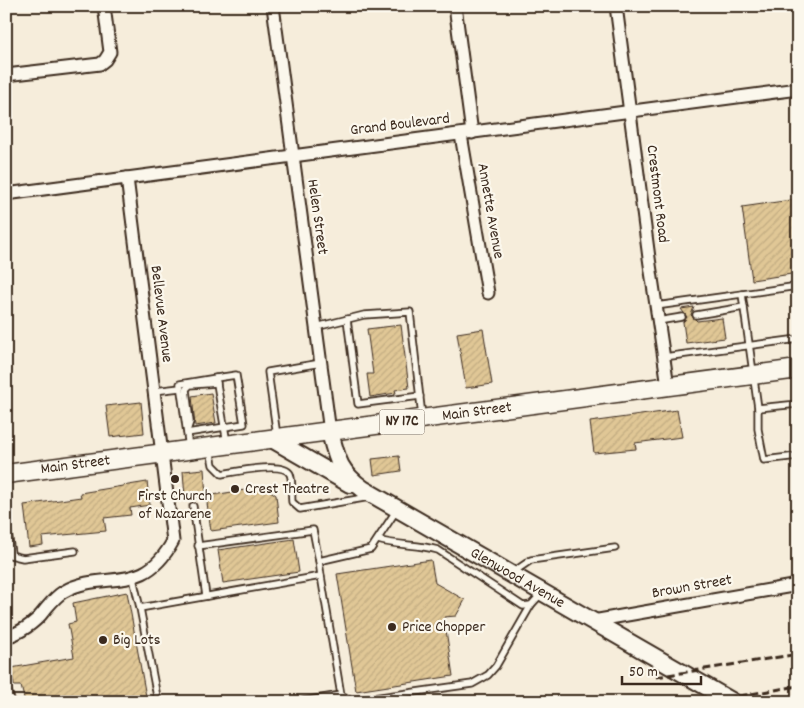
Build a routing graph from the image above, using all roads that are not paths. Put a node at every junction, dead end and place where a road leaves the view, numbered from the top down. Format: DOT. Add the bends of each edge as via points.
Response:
graph roads {
  1 [pos="104,6"];
  2 [pos="273,6"];
  3 [pos="456,6"];
  4 [pos="616,6"];
  5 [pos="6,76"];
  6 [pos="798,89"];
  7 [pos="630,112"];
  8 [pos="467,134"];
  9 [pos="293,154"];
  10 [pos="127,178"];
  11 [pos="6,194"];
  12 [pos="798,286"];
  13 [pos="488,292"];
  14 [pos="742,294"];
  15 [pos="656,306"];
  16 [pos="744,307"];
  17 [pos="696,315"];
  18 [pos="682,317"];
  19 [pos="348,319"];
  20 [pos="658,321"];
  21 [pos="316,327"];
  22 [pos="798,339"];
  23 [pos="750,345"];
  24 [pos="664,357"];
  25 [pos="321,363"];
  26 [pos="798,369"];
  27 [pos="753,375"];
  28 [pos="217,380"];
  29 [pos="668,386"];
  30 [pos="180,388"];
  31 [pos="154,390"];
  32 [pos="420,396"];
  33 [pos="798,406"];
  34 [pos="758,408"];
  35 [pos="422,419"];
  36 [pos="224,427"];
  37 [pos="330,432"];
  38 [pos="187,438"];
  39 [pos="275,439"];
  40 [pos="219,446"];
  41 [pos="162,453"];
  42 [pos="798,456"];
  43 [pos="6,474"];
  44 [pos="369,493"];
  45 [pos="193,506"];
  46 [pos="397,509"];
  47 [pos="6,519"];
  48 [pos="378,540"];
  49 [pos="198,546"];
  50 [pos="614,548"];
  51 [pos="75,551"];
  52 [pos="8,553"];
  53 [pos="319,561"];
  54 [pos="510,574"];
  55 [pos="322,576"];
  56 [pos="133,578"];
  57 [pos="798,585"];
  58 [pos="543,592"];
  59 [pos="206,596"];
  60 [pos="531,605"];
  61 [pos="140,608"];
  62 [pos="593,621"];
  63 [pos="6,637"];
  64 [pos="6,686"];
  65 [pos="341,695"];
  66 [pos="12,702"];
  67 [pos="158,702"];
  68 [pos="296,702"];
  69 [pos="733,702"];
  1 -- 5 [label="street" via="110,52 100,64"];
  2 -- 9 [label="street, Helen Street"];
  3 -- 8 [label="street, Annette Avenue"];
  4 -- 7 [label="street, Crestmont Road"];
  6 -- 7 [label="street, Grand Boulevard"];
  7 -- 8 [label="street, Grand Boulevard"];
  7 -- 15 [label="street, Crestmont Road"];
  8 -- 9 [label="street, Grand Boulevard"];
  8 -- 13 [label="street, Annette Avenue"];
  9 -- 10 [label="street, Grand Boulevard"];
  9 -- 21 [label="street, Helen Street"];
  10 -- 11 [label="street, Grand Boulevard"];
  10 -- 31 [label="street, Bellevue Avenue"];
  12 -- 14 [label="lane"];
  14 -- 15 [label="lane"];
  14 -- 16 [label="lane"];
  15 -- 20 [label="street, Crestmont Road"];
  16 -- 17 [label="lane"];
  16 -- 23 [label="lane"];
  18 -- 20 [label="lane"];
  19 -- 21 [label="lane"];
  19 -- 32 [label="lane" via="410,312"];
  19 -- 32 [label="lane" via="358,404"];
  20 -- 24 [label="street, Crestmont Road"];
  21 -- 25 [label="street, Helen Street"];
  22 -- 23 [label="lane"];
  23 -- 24 [label="lane"];
  23 -- 27 [label="lane"];
  24 -- 29 [label="street, Crestmont Road"];
  25 -- 37 [label="street, Helen Street"];
  25 -- 39 [label="lane" via="268,372"];
  26 -- 27 [label="main road, Main Street / NY 17C"];
  27 -- 29 [label="main road, Main Street / NY 17C"];
  27 -- 34 [label="lane"];
  28 -- 30 [label="lane" via="180,384"];
  28 -- 36 [label="lane"];
  28 -- 36 [label="lane" via="236,375 244,424"];
  28 -- 38 [label="lane" via="190,385 186,390 190,422"];
  29 -- 35 [label="main road, Main Street / NY 17C"];
  30 -- 31 [label="lane"];
  30 -- 38 [label="lane"];
  31 -- 41 [label="street, Bellevue Avenue"];
  32 -- 35 [label="lane"];
  33 -- 34 [label="lane"];
  34 -- 42 [label="lane" via="764,460"];
  35 -- 37 [label="main road, Main Street / NY 17C"];
  36 -- 38 [label="lane"];
  36 -- 40 [label="lane"];
  37 -- 39 [label="main road, Main Street / NY 17C"];
  37 -- 44 [label="street, Glenwood Avenue" via="340,468"];
  38 -- 40 [label="main road, Main Street / NY 17C"];
  38 -- 41 [label="main road, Main Street / NY 17C"];
  39 -- 40 [label="main road, Main Street / NY 17C"];
  39 -- 44 [label="street" via="333,476"];
  40 -- 44 [label="lane" via="213,466 222,474 273,468 287,470 292,502 300,509"];
  41 -- 43 [label="main road, Main Street / NY 17C"];
  41 -- 56 [label="street, Bellevue Avenue" via="173,541 157,562"];
  44 -- 46 [label="street, Glenwood Avenue"];
  45 -- 49 [label="lane"];
  46 -- 48 [label="lane"];
  46 -- 54 [label="street, Glenwood Avenue"];
  47 -- 52 [label="lane"];
  48 -- 53 [label="lane" via="371,549"];
  48 -- 60 [label="lane" via="438,550 514,602"];
  49 -- 53 [label="lane" via="314,530"];
  49 -- 59 [label="lane"];
  50 -- 54 [label="lane" via="531,560"];
  51 -- 52 [label="lane" via="23,558"];
  53 -- 55 [label="lane"];
  54 -- 58 [label="street, Glenwood Avenue"];
  55 -- 59 [label="lane"];
  55 -- 65 [label="lane"];
  56 -- 61 [label="lane"];
  56 -- 63 [label="street" via="76,586 61,593 22,630"];
  57 -- 62 [label="street, Brown Street"];
  58 -- 60 [label="lane"];
  58 -- 62 [label="street, Glenwood Avenue"];
  59 -- 61 [label="lane"];
  60 -- 65 [label="lane" via="496,666 472,684 352,701"];
  61 -- 67 [label="lane"];
  62 -- 69 [label="street, Glenwood Avenue"];
  64 -- 66 [label="lane"];
  65 -- 68 [label="lane"];
}
